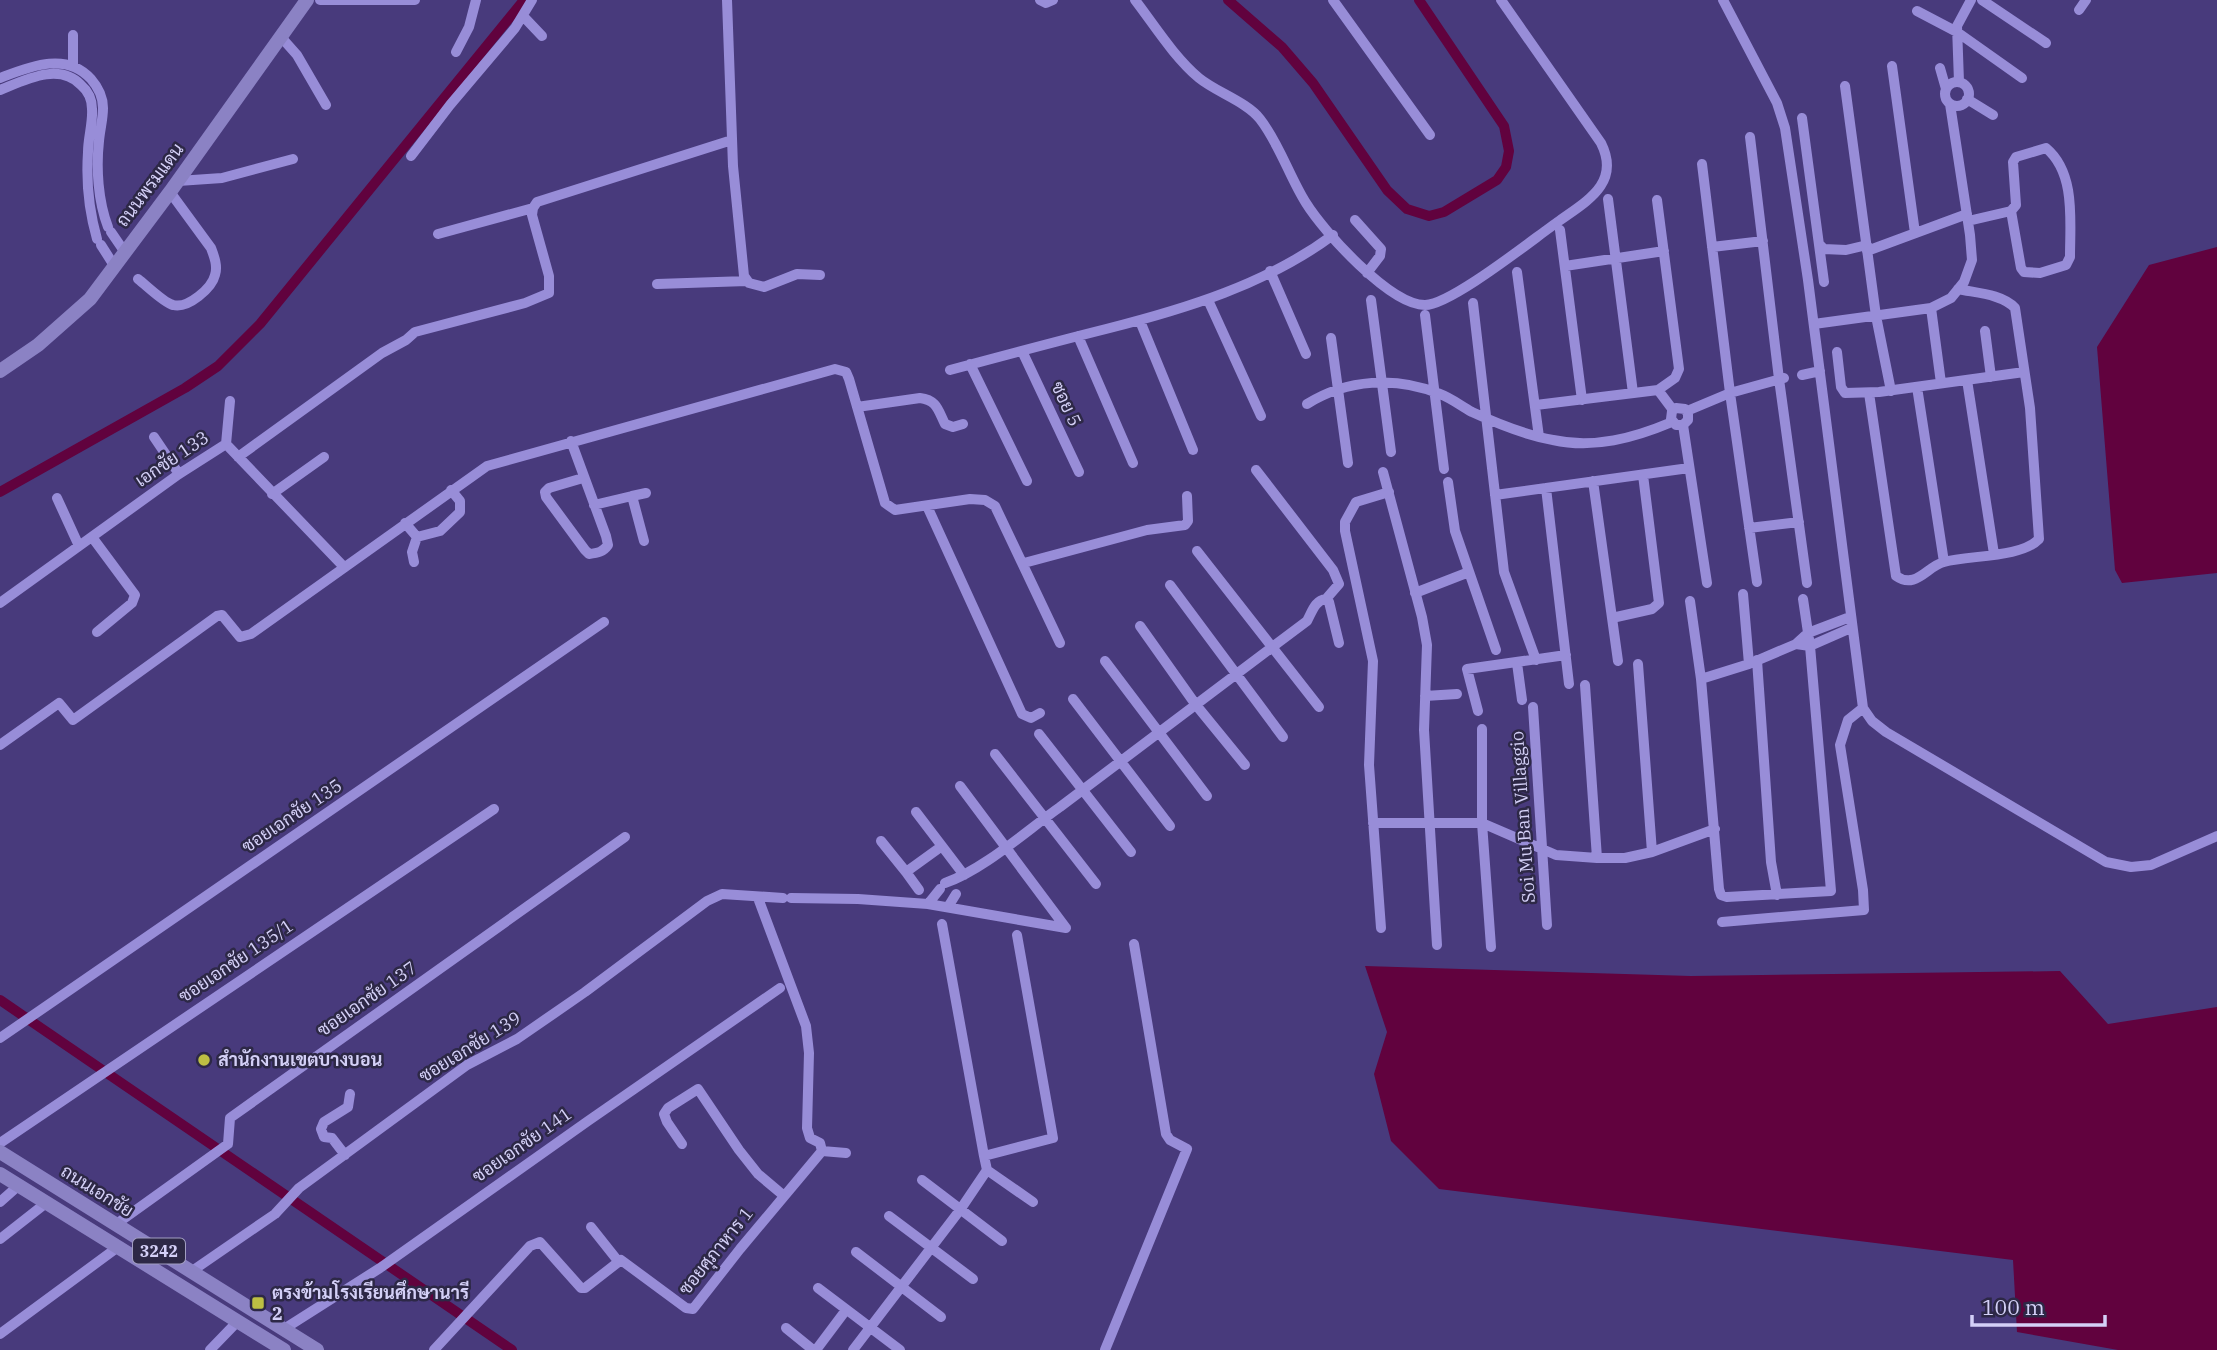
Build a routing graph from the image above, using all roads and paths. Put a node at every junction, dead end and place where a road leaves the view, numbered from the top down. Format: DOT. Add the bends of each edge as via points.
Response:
graph roads {
  1 [pos="307,0"];
  2 [pos="320,0"];
  3 [pos="415,0"];
  4 [pos="476,0"];
  5 [pos="532,0"];
  6 [pos="727,0"];
  7 [pos="1040,0"];
  8 [pos="1053,0"];
  9 [pos="1135,0"];
  10 [pos="1333,0"];
  11 [pos="1501,0"];
  12 [pos="1723,0"];
  13 [pos="1971,0"];
  14 [pos="1982,0"];
  15 [pos="2086,0"];
  16 [pos="1917,10"];
  17 [pos="2079,10"];
  18 [pos="523,16"];
  19 [pos="1957,32"];
  20 [pos="73,35"];
  21 [pos="542,36"];
  22 [pos="281,37"];
  23 [pos="2046,43"];
  24 [pos="456,52"];
  25 [pos="73,66"];
  26 [pos="1892,66"];
  27 [pos="1940,68"];
  28 [pos="2022,78"];
  29 [pos="1959,82"];
  30 [pos="1,85"];
  31 [pos="1845,86"];
  32 [pos="1946,89"];
  33 [pos="1967,99"];
  34 [pos="1950,104"];
  35 [pos="326,105"];
  36 [pos="1993,114"];
  37 [pos="1802,118"];
  38 [pos="1430,135"];
  39 [pos="1751,137"];
  40 [pos="732,140"];
  41 [pos="93,145"];
  42 [pos="411,156"];
  43 [pos="293,159"];
  44 [pos="1702,164"];
  45 [pos="174,186"];
  46 [pos="1608,199"];
  47 [pos="1657,200"];
  48 [pos="533,208"];
  49 [pos="2011,211"];
  50 [pos="1967,218"];
  51 [pos="1355,220"];
  52 [pos="108,227"];
  53 [pos="1560,230"];
  54 [pos="1915,233"];
  55 [pos="438,234"];
  56 [pos="1333,235"];
  57 [pos="98,239"];
  58 [pos="1763,241"];
  59 [pos="1820,245"];
  60 [pos="1712,247"];
  61 [pos="1867,248"];
  62 [pos="124,251"];
  63 [pos="1664,251"];
  64 [pos="1615,258"];
  65 [pos="1565,266"];
  66 [pos="115,267"];
  67 [pos="1270,271"];
  68 [pos="1517,272"];
  69 [pos="1367,273"];
  70 [pos="820,275"];
  71 [pos="138,279"];
  72 [pos="747,281"];
  73 [pos="1824,282"];
  74 [pos="657,284"];
  75 [pos="1958,289"];
  76 [pos="1208,300"];
  77 [pos="1371,300"];
  78 [pos="1474,303"];
  79 [pos="1931,308"];
  80 [pos="1425,315"];
  81 [pos="1876,316"];
  82 [pos="1140,321"];
  83 [pos="1814,324"];
  84 [pos="1985,331"];
  85 [pos="1078,336"];
  86 [pos="1331,338"];
  87 [pos="1022,351"];
  88 [pos="1837,352"];
  89 [pos="1306,354"];
  90 [pos="970,364"];
  91 [pos="950,370"];
  92 [pos="0,371"];
  93 [pos="1820,372"];
  94 [pos="2024,372"];
  95 [pos="1802,375"];
  96 [pos="1991,377"];
  97 [pos="1782,379"];
  98 [pos="1967,380"];
  99 [pos="1382,382"];
  100 [pos="1941,383"];
  101 [pos="1917,387"];
  102 [pos="1338,388"];
  103 [pos="1658,390"];
  104 [pos="1891,391"];
  105 [pos="1434,392"];
  106 [pos="1633,393"];
  107 [pos="1730,393"];
  108 [pos="1870,393"];
  109 [pos="1582,400"];
  110 [pos="230,401"];
  111 [pos="1307,404"];
  112 [pos="1536,405"];
  113 [pos="857,407"];
  114 [pos="1261,416"];
  115 [pos="1487,418"];
  116 [pos="1676,419"];
  117 [pos="963,424"];
  118 [pos="154,437"];
  119 [pos="1539,437"];
  120 [pos="571,441"];
  121 [pos="226,444"];
  122 [pos="1193,450"];
  123 [pos="1391,453"];
  124 [pos="237,457"];
  125 [pos="324,457"];
  126 [pos="1133,463"];
  127 [pos="1348,463"];
  128 [pos="1689,468"];
  129 [pos="1444,469"];
  130 [pos="1256,470"];
  131 [pos="1079,472"];
  132 [pos="1383,472"];
  133 [pos="178,474"];
  134 [pos="1643,475"];
  135 [pos="583,478"];
  136 [pos="1027,481"];
  137 [pos="1593,481"];
  138 [pos="1448,482"];
  139 [pos="1546,488"];
  140 [pos="451,490"];
  141 [pos="1389,492"];
  142 [pos="646,493"];
  143 [pos="272,494"];
  144 [pos="1495,495"];
  145 [pos="632,496"];
  146 [pos="1187,496"];
  147 [pos="57,498"];
  148 [pos="594,506"];
  149 [pos="927,506"];
  150 [pos="1799,522"];
  151 [pos="405,523"];
  152 [pos="1749,528"];
  153 [pos="92,537"];
  154 [pos="417,537"];
  155 [pos="644,541"];
  156 [pos="79,546"];
  157 [pos="1197,551"];
  158 [pos="1994,554"];
  159 [pos="414,562"];
  160 [pos="1944,562"];
  161 [pos="1024,563"];
  162 [pos="344,567"];
  163 [pos="1469,572"];
  164 [pos="1757,582"];
  165 [pos="1707,583"];
  166 [pos="1807,583"];
  167 [pos="1170,586"];
  168 [pos="1415,593"];
  169 [pos="1743,594"];
  170 [pos="1803,598"];
  171 [pos="1326,599"];
  172 [pos="1690,601"];
  173 [pos="0,603"];
  174 [pos="1612,618"];
  175 [pos="604,622"];
  176 [pos="1851,623"];
  177 [pos="1140,626"];
  178 [pos="97,632"];
  179 [pos="1808,634"];
  180 [pos="1060,643"];
  181 [pos="1339,643"];
  182 [pos="1797,644"];
  183 [pos="1810,646"];
  184 [pos="1273,647"];
  185 [pos="1496,650"];
  186 [pos="1566,656"];
  187 [pos="1536,660"];
  188 [pos="1105,661"];
  189 [pos="1618,661"];
  190 [pos="1753,662"];
  191 [pos="1517,663"];
  192 [pos="1638,664"];
  193 [pos="1236,675"];
  194 [pos="1701,679"];
  195 [pos="1569,684"];
  196 [pos="1585,685"];
  197 [pos="1457,694"];
  198 [pos="1425,696"];
  199 [pos="1073,699"];
  200 [pos="1522,701"];
  201 [pos="1196,705"];
  202 [pos="1319,707"];
  203 [pos="1533,707"];
  204 [pos="1863,708"];
  205 [pos="1478,711"];
  206 [pos="1040,713"];
  207 [pos="1482,729"];
  208 [pos="1160,732"];
  209 [pos="1039,734"];
  210 [pos="1283,737"];
  211 [pos="0,745"];
  212 [pos="995,754"];
  213 [pos="1121,761"];
  214 [pos="1245,765"];
  215 [pos="960,786"];
  216 [pos="1083,790"];
  217 [pos="1207,796"];
  218 [pos="494,809"];
  219 [pos="916,812"];
  220 [pos="1044,819"];
  221 [pos="1373,823"];
  222 [pos="1482,823"];
  223 [pos="1429,824"];
  224 [pos="1170,826"];
  225 [pos="1714,829"];
  226 [pos="2217,836"];
  227 [pos="625,837"];
  228 [pos="881,841"];
  229 [pos="942,846"];
  230 [pos="1005,847"];
  231 [pos="1542,850"];
  232 [pos="1131,852"];
  233 [pos="1652,852"];
  234 [pos="1597,858"];
  235 [pos="906,872"];
  236 [pos="960,883"];
  237 [pos="1096,884"];
  238 [pos="919,890"];
  239 [pos="1777,895"];
  240 [pos="758,898"];
  241 [pos="928,904"];
  242 [pos="948,906"];
  243 [pos="1722,922"];
  244 [pos="942,924"];
  245 [pos="1547,925"];
  246 [pos="1381,928"];
  247 [pos="1017,935"];
  248 [pos="1134,944"];
  249 [pos="1437,945"];
  250 [pos="1491,947"];
  251 [pos="780,988"];
  252 [pos="0,1038"];
  253 [pos="350,1094"];
  254 [pos="0,1143"];
  255 [pos="681,1143"];
  256 [pos="822,1151"];
  257 [pos="0,1152"];
  258 [pos="846,1153"];
  259 [pos="345,1155"];
  260 [pos="984,1156"];
  261 [pos="987,1170"];
  262 [pos="0,1174"];
  263 [pos="922,1181"];
  264 [pos="18,1186"];
  265 [pos="783,1195"];
  266 [pos="0,1202"];
  267 [pos="1033,1202"];
  268 [pos="46,1203"];
  269 [pos="960,1210"];
  270 [pos="889,1216"];
  271 [pos="115,1225"];
  272 [pos="591,1227"];
  273 [pos="0,1239"];
  274 [pos="1002,1241"];
  275 [pos="118,1247"];
  276 [pos="929,1248"];
  277 [pos="856,1252"];
  278 [pos="618,1261"];
  279 [pos="191,1271"];
  280 [pos="973,1279"];
  281 [pos="901,1287"];
  282 [pos="818,1288"];
  283 [pos="846,1310"];
  284 [pos="941,1317"];
  285 [pos="238,1321"];
  286 [pos="870,1326"];
  287 [pos="786,1328"];
  288 [pos="284,1329"];
  289 [pos="0,1334"];
  290 [pos="210,1350"];
  291 [pos="284,1350"];
  292 [pos="317,1350"];
  293 [pos="434,1350"];
  294 [pos="814,1350"];
  295 [pos="853,1350"];
  296 [pos="900,1350"];
  297 [pos="1105,1350"];
  1 -- 22 [label="main road, ถนนพรมแดน"];
  2 -- 3 [label="street"];
  4 -- 24 [label="street"];
  5 -- 18 [label="street"];
  6 -- 40 [label="street"];
  7 -- 8 [label="street"];
  9 -- 56 [label="street" via="1190,70 1260,119 1307,205"];
  10 -- 38 [label="street"];
  11 -- 69 [label="street" via="1601,143 1608,160 1606,177 1582,205 1436,303 1410,303"];
  12 -- 83 [label="street" via="1777,103 1785,128"];
  13 -- 19 [label="street"];
  14 -- 23 [label="street"];
  15 -- 17 [label="street"];
  16 -- 19 [label="street"];
  18 -- 21 [label="street"];
  18 -- 42 [label="street"];
  19 -- 28 [label="street"];
  19 -- 29 [label="street"];
  20 -- 25 [label="street"];
  22 -- 35 [label="street"];
  22 -- 45 [label="main road, ถนนพรมแดน"];
  25 -- 30 [label="street" via="41,64"];
  25 -- 41 [label="street" via="86,74 100,94 103,106"];
  26 -- 54 [label="street"];
  27 -- 32 [label="street"];
  29 -- 32 [label="street"];
  29 -- 33 [label="street" via="1968,89"];
  30 -- 41 [label="street" via="53,74 79,82 92,107"];
  31 -- 61 [label="street"];
  32 -- 34 [label="street"];
  33 -- 34 [label="street" via="1961,105"];
  33 -- 36 [label="street"];
  34 -- 50 [label="street"];
  37 -- 59 [label="street"];
  39 -- 58 [label="street"];
  40 -- 48 [label="street" via="537,202"];
  40 -- 72 [label="street" via="737,225"];
  41 -- 52 [label="street"];
  41 -- 57 [label="street" via="87,174"];
  43 -- 45 [label="street"];
  44 -- 60 [label="street"];
  45 -- 62 [label="main road, ถนนพรมแดน"];
  45 -- 71 [label="street" via="211,248 216,273 211,284 183,305 172,305"];
  46 -- 64 [label="street"];
  47 -- 63 [label="street"];
  48 -- 55 [label="street"];
  48 -- 124 [label="street" via="550,293 415,332"];
  49 -- 49 [label="street" via="2024,272 2040,273 2066,265 2070,257 2068,188 2057,159 2046,148 2012,162 2016,205"];
  49 -- 50 [label="street"];
  50 -- 54 [label="street"];
  50 -- 75 [label="street" via="1972,260"];
  51 -- 69 [label="street" via="1381,249"];
  52 -- 57 [label="street"];
  52 -- 62 [label="street"];
  53 -- 65 [label="street"];
  54 -- 61 [label="street"];
  56 -- 67 [label="street"];
  56 -- 69 [label="street"];
  57 -- 66 [label="street"];
  58 -- 60 [label="street"];
  58 -- 97 [label="street"];
  59 -- 61 [label="street" via="1833,251"];
  59 -- 73 [label="street"];
  60 -- 107 [label="street"];
  61 -- 81 [label="street"];
  62 -- 66 [label="main road, ถนนพรมแดน"];
  63 -- 64 [label="street"];
  63 -- 103 [label="street" via="1679,369"];
  64 -- 65 [label="street"];
  64 -- 106 [label="street"];
  65 -- 109 [label="street"];
  66 -- 92 [label="main road, ถนนพรมแดน" via="71,317"];
  67 -- 76 [label="street"];
  67 -- 89 [label="street"];
  68 -- 112 [label="street"];
  70 -- 72 [label="street" via="797,274 764,287"];
  72 -- 74 [label="street"];
  75 -- 79 [label="street"];
  75 -- 94 [label="street" via="2015,308"];
  76 -- 82 [label="street"];
  76 -- 114 [label="street"];
  77 -- 99 [label="street"];
  78 -- 115 [label="street"];
  79 -- 81 [label="street"];
  79 -- 100 [label="street"];
  80 -- 105 [label="street"];
  81 -- 83 [label="street"];
  81 -- 104 [label="street"];
  82 -- 85 [label="street"];
  82 -- 122 [label="street"];
  83 -- 93 [label="street"];
  84 -- 96 [label="street"];
  85 -- 87 [label="street"];
  85 -- 126 [label="street"];
  86 -- 102 [label="street"];
  87 -- 90 [label="street"];
  87 -- 131 [label="street, ซอย 5"];
  88 -- 108 [label="street" via="1845,393"];
  90 -- 91 [label="street"];
  90 -- 136 [label="street"];
  93 -- 95 [label="street"];
  93 -- 176 [label="street"];
  94 -- 96 [label="street"];
  94 -- 158 [label="street" via="2039,539 2034,545"];
  96 -- 98 [label="street"];
  97 -- 107 [label="street"];
  97 -- 150 [label="street"];
  98 -- 100 [label="street"];
  98 -- 158 [label="street"];
  99 -- 102 [label="street"];
  99 -- 105 [label="street"];
  99 -- 123 [label="street"];
  100 -- 101 [label="street"];
  101 -- 104 [label="street"];
  101 -- 160 [label="street"];
  102 -- 111 [label="street"];
  102 -- 127 [label="street"];
  103 -- 106 [label="street"];
  103 -- 116 [label="street"];
  104 -- 108 [label="street"];
  105 -- 115 [label="street"];
  105 -- 129 [label="street"];
  106 -- 109 [label="street"];
  107 -- 116 [label="street" via="1687,411 1679,407"];
  107 -- 152 [label="street"];
  108 -- 160 [label="street" via="1895,576 1920,578"];
  109 -- 112 [label="street"];
  110 -- 121 [label="street"];
  112 -- 119 [label="street"];
  113 -- 117 [label="street" via="930,399 945,424"];
  113 -- 120 [label="street" via="846,372 835,369"];
  113 -- 149 [label="street" via="885,503 895,510"];
  115 -- 119 [label="street"];
  115 -- 144 [label="street"];
  116 -- 119 [label="street" via="1631,437 1595,443"];
  116 -- 128 [label="street"];
  118 -- 133 [label="street"];
  120 -- 135 [label="street"];
  120 -- 140 [label="street" via="494,463"];
  121 -- 124 [label="street, เอกชัย 133"];
  121 -- 133 [label="street, เอกชัย 133"];
  124 -- 143 [label="street, เอกชัย 133"];
  125 -- 143 [label="street"];
  128 -- 134 [label="street"];
  128 -- 165 [label="street"];
  130 -- 171 [label="street" via="1333,570 1339,584"];
  132 -- 141 [label="street"];
  133 -- 153 [label="street, เอกชัย 133"];
  134 -- 137 [label="street"];
  134 -- 174 [label="street" via="1659,603 1652,609"];
  135 -- 148 [label="street"];
  135 -- 148 [label="street" via="545,492 589,554 608,545"];
  137 -- 139 [label="street"];
  137 -- 174 [label="street"];
  138 -- 163 [label="street" via="1452,521"];
  139 -- 144 [label="street"];
  139 -- 186 [label="street"];
  140 -- 151 [label="street"];
  140 -- 154 [label="street" via="461,505 460,512 440,531"];
  141 -- 168 [label="street"];
  141 -- 221 [label="street" via="1356,502 1345,522 1373,661 1369,732"];
  142 -- 145 [label="street"];
  143 -- 162 [label="street, เอกชัย 133"];
  144 -- 187 [label="street" via="1504,572"];
  145 -- 148 [label="street"];
  145 -- 155 [label="street"];
  146 -- 161 [label="street" via="1185,525 1147,530"];
  147 -- 156 [label="street"];
  149 -- 161 [label="street" via="985,500 995,506"];
  149 -- 206 [label="street" via="1022,714 1031,718"];
  150 -- 152 [label="street"];
  150 -- 166 [label="street"];
  151 -- 154 [label="street"];
  151 -- 162 [label="street"];
  152 -- 164 [label="street"];
  153 -- 156 [label="street, เอกชัย 133"];
  153 -- 178 [label="street" via="135,595 132,603"];
  154 -- 159 [label="street"];
  156 -- 173 [label="street, เอกชัย 133"];
  157 -- 184 [label="street"];
  158 -- 160 [label="street"];
  161 -- 180 [label="street"];
  162 -- 211 [label="street" via="245,637 235,633 222,615 217,616 73,720 59,702"];
  163 -- 168 [label="street"];
  163 -- 185 [label="street"];
  167 -- 193 [label="street"];
  168 -- 198 [label="street" via="1427,646"];
  169 -- 190 [label="street"];
  170 -- 179 [label="street"];
  171 -- 181 [label="street"];
  171 -- 184 [label="street" via="1315,604 1307,621"];
  172 -- 194 [label="street"];
  174 -- 189 [label="street"];
  175 -- 252 [label="street, ซอยเอกชัย 135"];
  176 -- 179 [label="street"];
  176 -- 183 [label="street"];
  176 -- 204 [label="street"];
  177 -- 201 [label="street"];
  179 -- 182 [label="street"];
  179 -- 183 [label="street"];
  182 -- 183 [label="street"];
  182 -- 190 [label="street"];
  183 -- 239 [label="street" via="1831,891"];
  184 -- 193 [label="street"];
  184 -- 202 [label="street"];
  186 -- 187 [label="street"];
  186 -- 195 [label="street"];
  187 -- 191 [label="street"];
  188 -- 208 [label="street"];
  190 -- 194 [label="street"];
  190 -- 239 [label="street"];
  191 -- 200 [label="street"];
  191 -- 205 [label="street" via="1467,669"];
  192 -- 233 [label="street"];
  193 -- 201 [label="street"];
  193 -- 210 [label="street"];
  194 -- 225 [label="street"];
  196 -- 234 [label="street"];
  197 -- 198 [label="street"];
  198 -- 223 [label="street"];
  199 -- 213 [label="street"];
  201 -- 208 [label="street"];
  201 -- 214 [label="street"];
  203 -- 231 [label="street, Soi Mu Ban Villaggio"];
  204 -- 226 [label="street" via="1886,732 2106,862 2151,865"];
  204 -- 243 [label="street" via="1848,720 1840,746 1864,910"];
  207 -- 222 [label="street, Soi Mu Ban Villaggio"];
  208 -- 213 [label="street"];
  208 -- 217 [label="street"];
  209 -- 216 [label="street"];
  212 -- 220 [label="street"];
  213 -- 216 [label="street"];
  213 -- 224 [label="street"];
  215 -- 230 [label="street"];
  216 -- 220 [label="street"];
  216 -- 232 [label="street"];
  218 -- 254 [label="street, ซอยเอกชัย 135/1"];
  219 -- 229 [label="street"];
  220 -- 230 [label="street"];
  220 -- 237 [label="street"];
  221 -- 223 [label="street"];
  221 -- 246 [label="street"];
  222 -- 223 [label="street"];
  222 -- 231 [label="street"];
  222 -- 250 [label="street, Soi Mu Ban Villaggio"];
  223 -- 249 [label="street"];
  225 -- 233 [label="street"];
  225 -- 239 [label="street" via="1721,895"];
  227 -- 271 [label="street, ซอยเอกชัย 137" via="230,1118 228,1144"];
  228 -- 235 [label="street"];
  229 -- 235 [label="street"];
  229 -- 236 [label="street"];
  230 -- 236 [label="street"];
  230 -- 242 [label="street, ซอยเอกชัย 139" via="1066,929"];
  231 -- 234 [label="street"];
  231 -- 245 [label="street, Soi Mu Ban Villaggio"];
  233 -- 234 [label="street"];
  235 -- 238 [label="street"];
  236 -- 241 [label="street" via="942,887"];
  236 -- 242 [label="street"];
  240 -- 241 [label="street, ซอยเอกชัย 139"];
  240 -- 256 [label="street" via="806,1026 807,1128"];
  240 -- 259 [label="street, ซอยเอกชัย 139" via="722,894 707,901 585,992 517,1039 467,1065"];
  241 -- 242 [label="street, ซอยเอกชัย 139"];
  244 -- 260 [label="street"];
  247 -- 260 [label="street" via="1052,1138"];
  248 -- 297 [label="street" via="1166,1134 1187,1149"];
  251 -- 288 [label="street, ซอยเอกชัย 141" via="380,1268"];
  253 -- 259 [label="street" via="348,1107 324,1122 321,1129"];
  255 -- 265 [label="street" via="664,1114 698,1088 758,1174"];
  256 -- 258 [label="street"];
  256 -- 265 [label="street, ซอยศุภาหาร 1"];
  257 -- 271 [label="main road, ถนนเอกชัย / 3242"];
  259 -- 279 [label="street, ซอยเอกชัย 139" via="299,1188 275,1214"];
  260 -- 261 [label="street"];
  261 -- 267 [label="street"];
  261 -- 269 [label="street"];
  262 -- 264 [label="main road, ถนนเอกชัย / 3242"];
  263 -- 269 [label="street"];
  264 -- 266 [label="street"];
  264 -- 268 [label="main road, ถนนเอกชัย / 3242"];
  265 -- 278 [label="street, ซอยศุภาหาร 1" via="693,1309 625,1261"];
  268 -- 273 [label="street"];
  268 -- 275 [label="main road, ถนนเอกชัย / 3242"];
  269 -- 274 [label="street"];
  269 -- 276 [label="street"];
  270 -- 276 [label="street"];
  271 -- 279 [label="main road, ถนนเอกชัย / 3242"];
  272 -- 278 [label="street"];
  275 -- 285 [label="main road, ถนนเอกชัย / 3242"];
  275 -- 289 [label="street"];
  276 -- 280 [label="street"];
  276 -- 281 [label="street"];
  277 -- 281 [label="street"];
  278 -- 293 [label="street" via="581,1288 537,1242"];
  279 -- 288 [label="main road, ถนนเอกชัย / 3242"];
  281 -- 284 [label="street"];
  281 -- 286 [label="street"];
  282 -- 283 [label="street"];
  283 -- 286 [label="street"];
  283 -- 294 [label="street"];
  285 -- 290 [label="street"];
  285 -- 291 [label="main road, ถนนเอกชัย / 3242"];
  286 -- 295 [label="street"];
  286 -- 296 [label="street"];
  287 -- 294 [label="street"];
  288 -- 292 [label="main road, ถนนเอกชัย / 3242"];
}
